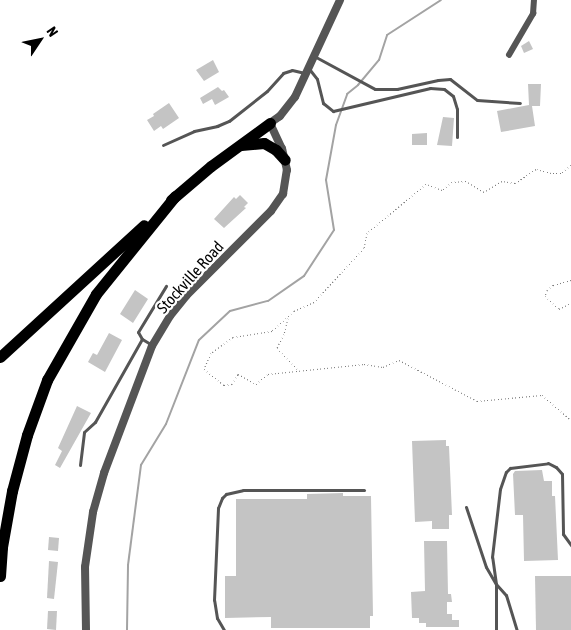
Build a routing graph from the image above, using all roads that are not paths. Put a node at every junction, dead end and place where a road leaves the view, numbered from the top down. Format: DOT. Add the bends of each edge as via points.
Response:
graph roads {
  1 [pos="340,0"];
  2 [pos="534,0"];
  3 [pos="509,55"];
  4 [pos="313,56"];
  5 [pos="306,70"];
  6 [pos="520,103"];
  7 [pos="270,123"];
  8 [pos="457,137"];
  9 [pos="163,145"];
  10 [pos="237,146"];
  11 [pos="285,160"];
  12 [pos="175,196"];
  13 [pos="166,286"];
  14 [pos="142,339"];
  15 [pos="152,346"];
  16 [pos="0,357"];
  17 [pos="80,465"];
  18 [pos="364,490"];
  19 [pos="466,507"];
  20 [pos="571,545"];
  21 [pos="0,576"];
  22 [pos="496,584"];
  23 [pos="86,630"];
  24 [pos="224,630"];
  25 [pos="496,630"];
  26 [pos="517,630"];
  1 -- 4 [label="street"];
  2 -- 3 [label="street" via="533,14"];
  4 -- 5 [label="street"];
  4 -- 6 [label="lane" via="375,89 397,89 450,79 477,100"];
  5 -- 7 [label="street" via="289,106"];
  5 -- 8 [label="lane" via="317,79 323,103 333,111 430,88 444,89 454,96"];
  5 -- 9 [label="lane" via="283,73 267,91 229,121 194,131"];
  7 -- 10 [label="highway"];
  7 -- 11 [label="street, Stockville Road"];
  10 -- 11 [label="highway" via="264,143"];
  10 -- 12 [label="highway"];
  11 -- 15 [label="street, Stockville Road" via="286,182 278,202 186,296"];
  12 -- 16 [label="highway"];
  12 -- 21 [label="highway" via="96,294 47,380 12,490"];
  13 -- 14 [label="lane" via="138,332"];
  14 -- 15 [label="lane"];
  14 -- 17 [label="lane" via="95,422 84,432"];
  15 -- 23 [label="street, Stockville Road" via="104,473 93,512 85,567"];
  18 -- 24 [label="lane" via="243,490 226,494 218,508 214,600 217,618"];
  19 -- 22 [label="lane" via="486,567"];
  20 -- 22 [label="lane" via="563,534 562,474 548,463 510,468 500,489 492,557"];
  22 -- 25 [label="lane"];
  22 -- 26 [label="lane" via="510,603"];
}
